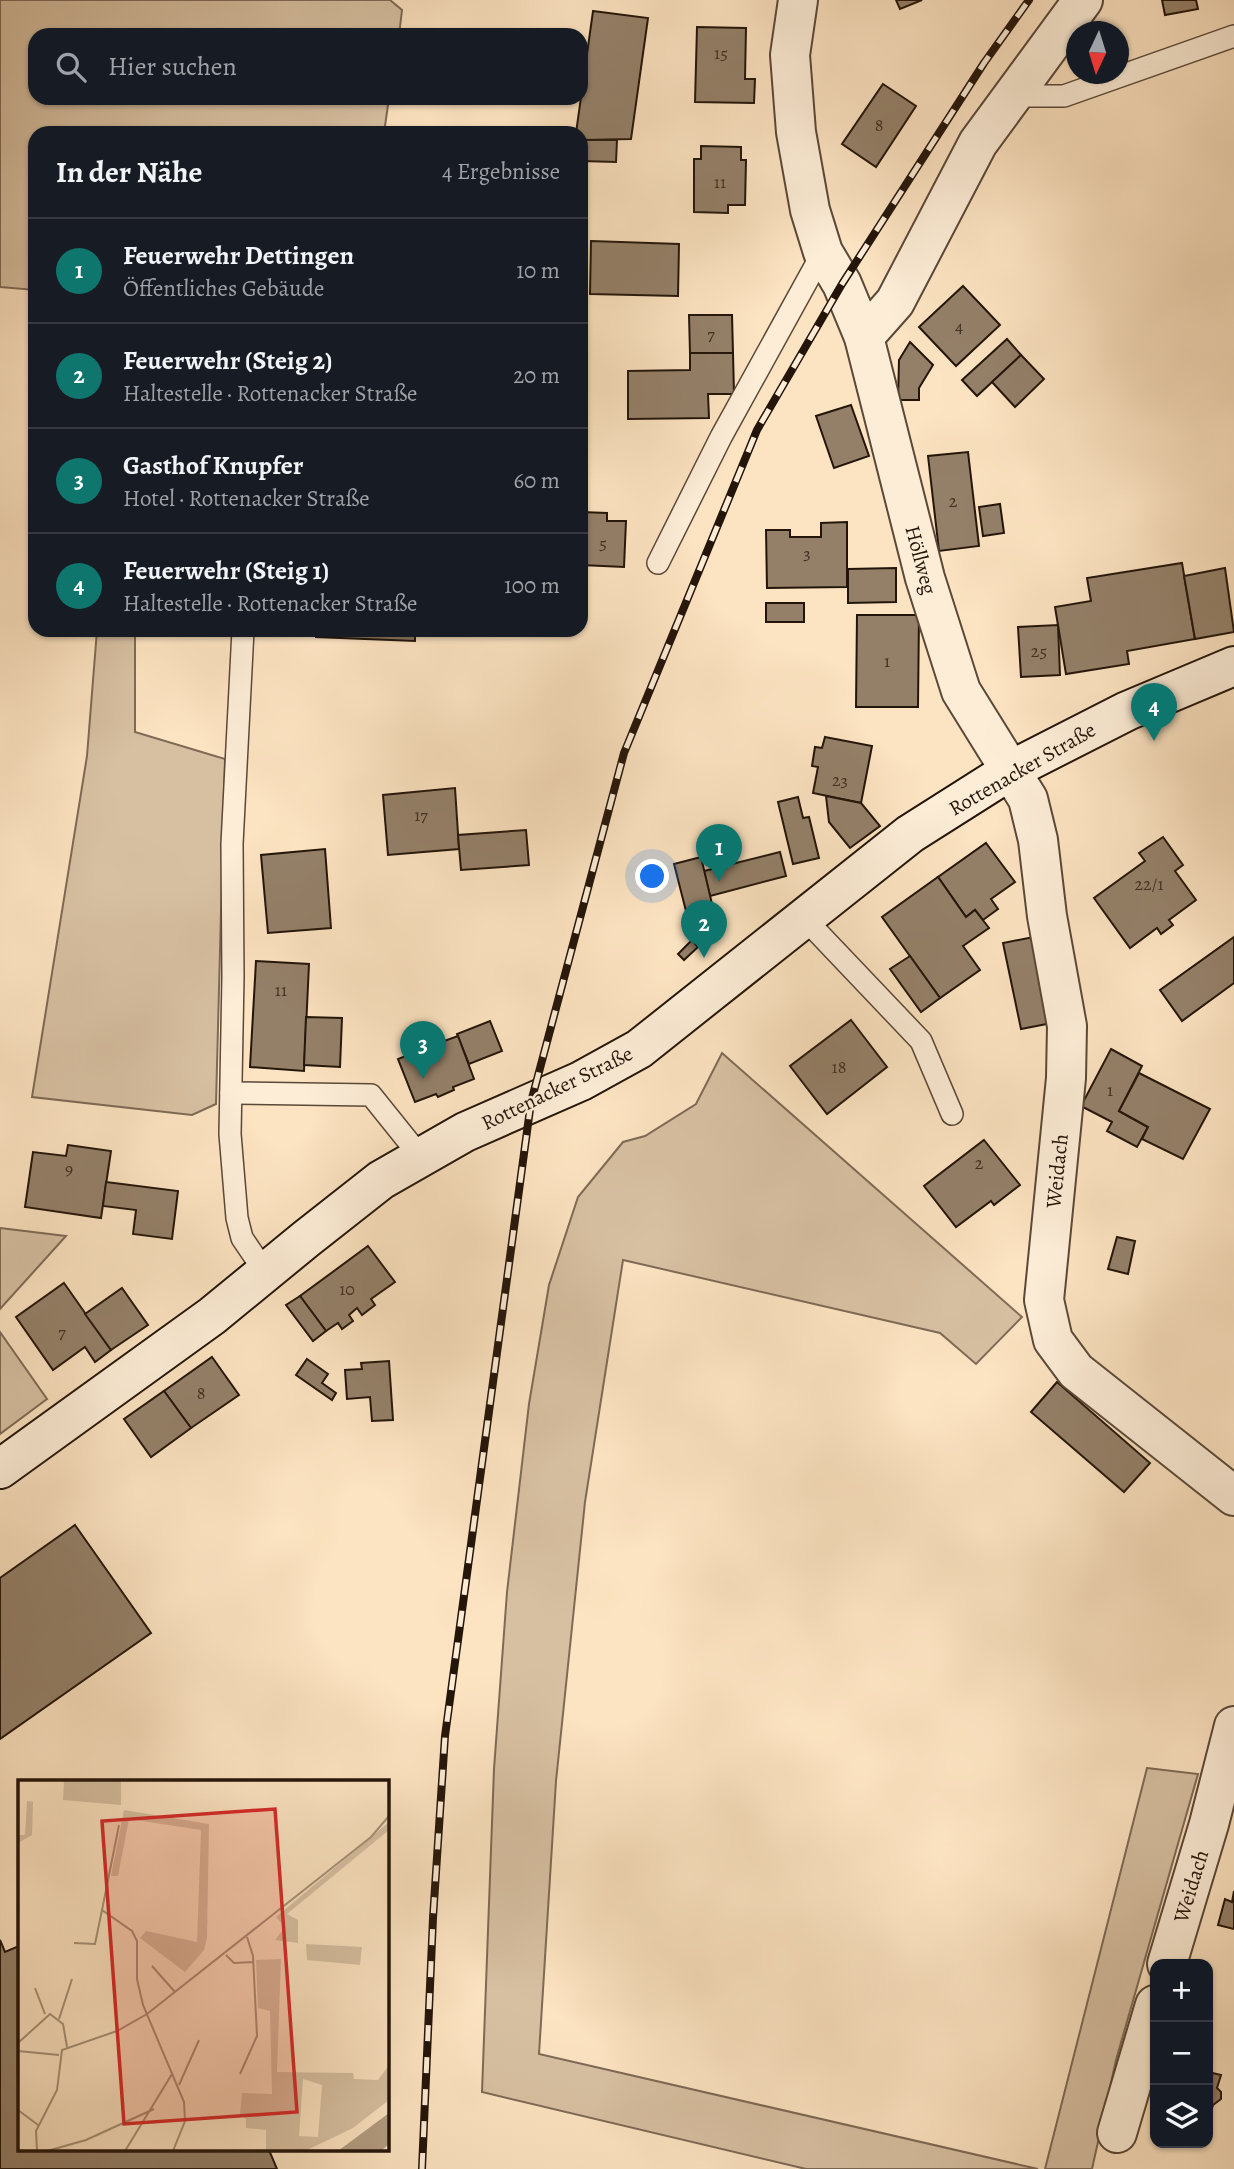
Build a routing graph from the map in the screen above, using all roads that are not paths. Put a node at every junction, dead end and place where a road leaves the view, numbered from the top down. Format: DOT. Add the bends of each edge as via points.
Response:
graph roads {
  1 [pos="798,0"];
  2 [pos="1083,0"];
  3 [pos="1234,36"];
  4 [pos="1011,96"];
  5 [pos="823,252"];
  6 [pos="864,337"];
  7 [pos="658,563"];
  8 [pos="243,637"];
  9 [pos="1234,666"];
  10 [pos="1011,770"];
  11 [pos="804,919"];
  12 [pos="231,1093"];
  13 [pos="952,1114"];
  14 [pos="420,1156"];
  15 [pos="265,1272"];
  16 [pos="0,1469"];
  17 [pos="1234,1496"];
  18 [pos="1234,1726"];
  19 [pos="1168,1959"];
  20 [pos="1150,2022"];
  21 [pos="1117,2133"];
  1 -- 5 [label="street, Höllweg" via="790,55 796,132"];
  2 -- 4 [label="street"];
  3 -- 4 [label="lane" via="1064,96"];
  4 -- 6 [label="street" via="978,143 895,302"];
  5 -- 6 [label="street, Höllweg"];
  5 -- 7 [label="lane"];
  6 -- 10 [label="street, Höllweg" via="925,578 961,691"];
  8 -- 12 [label="lane" via="232,844"];
  9 -- 10 [label="street, Rottenacker Straße" via="1127,710"];
  10 -- 11 [label="street, Rottenacker Straße" via="910,834"];
  10 -- 17 [label="street, Weidach" via="1028,799 1038,840 1067,1026 1045,1300 1054,1340 1076,1371"];
  11 -- 13 [label="lane" via="921,1041"];
  11 -- 14 [label="street, Rottenacker Straße" via="639,1049"];
  12 -- 14 [label="lane" via="371,1095"];
  12 -- 15 [label="lane" via="237,1218 242,1238"];
  14 -- 15 [label="street, Rottenacker Straße" via="381,1180"];
  15 -- 16 [label="street, Rottenacker Straße" via="212,1316"];
  18 -- 19 [label="street, Weidach"];
  20 -- 21 [label="street"];
}
